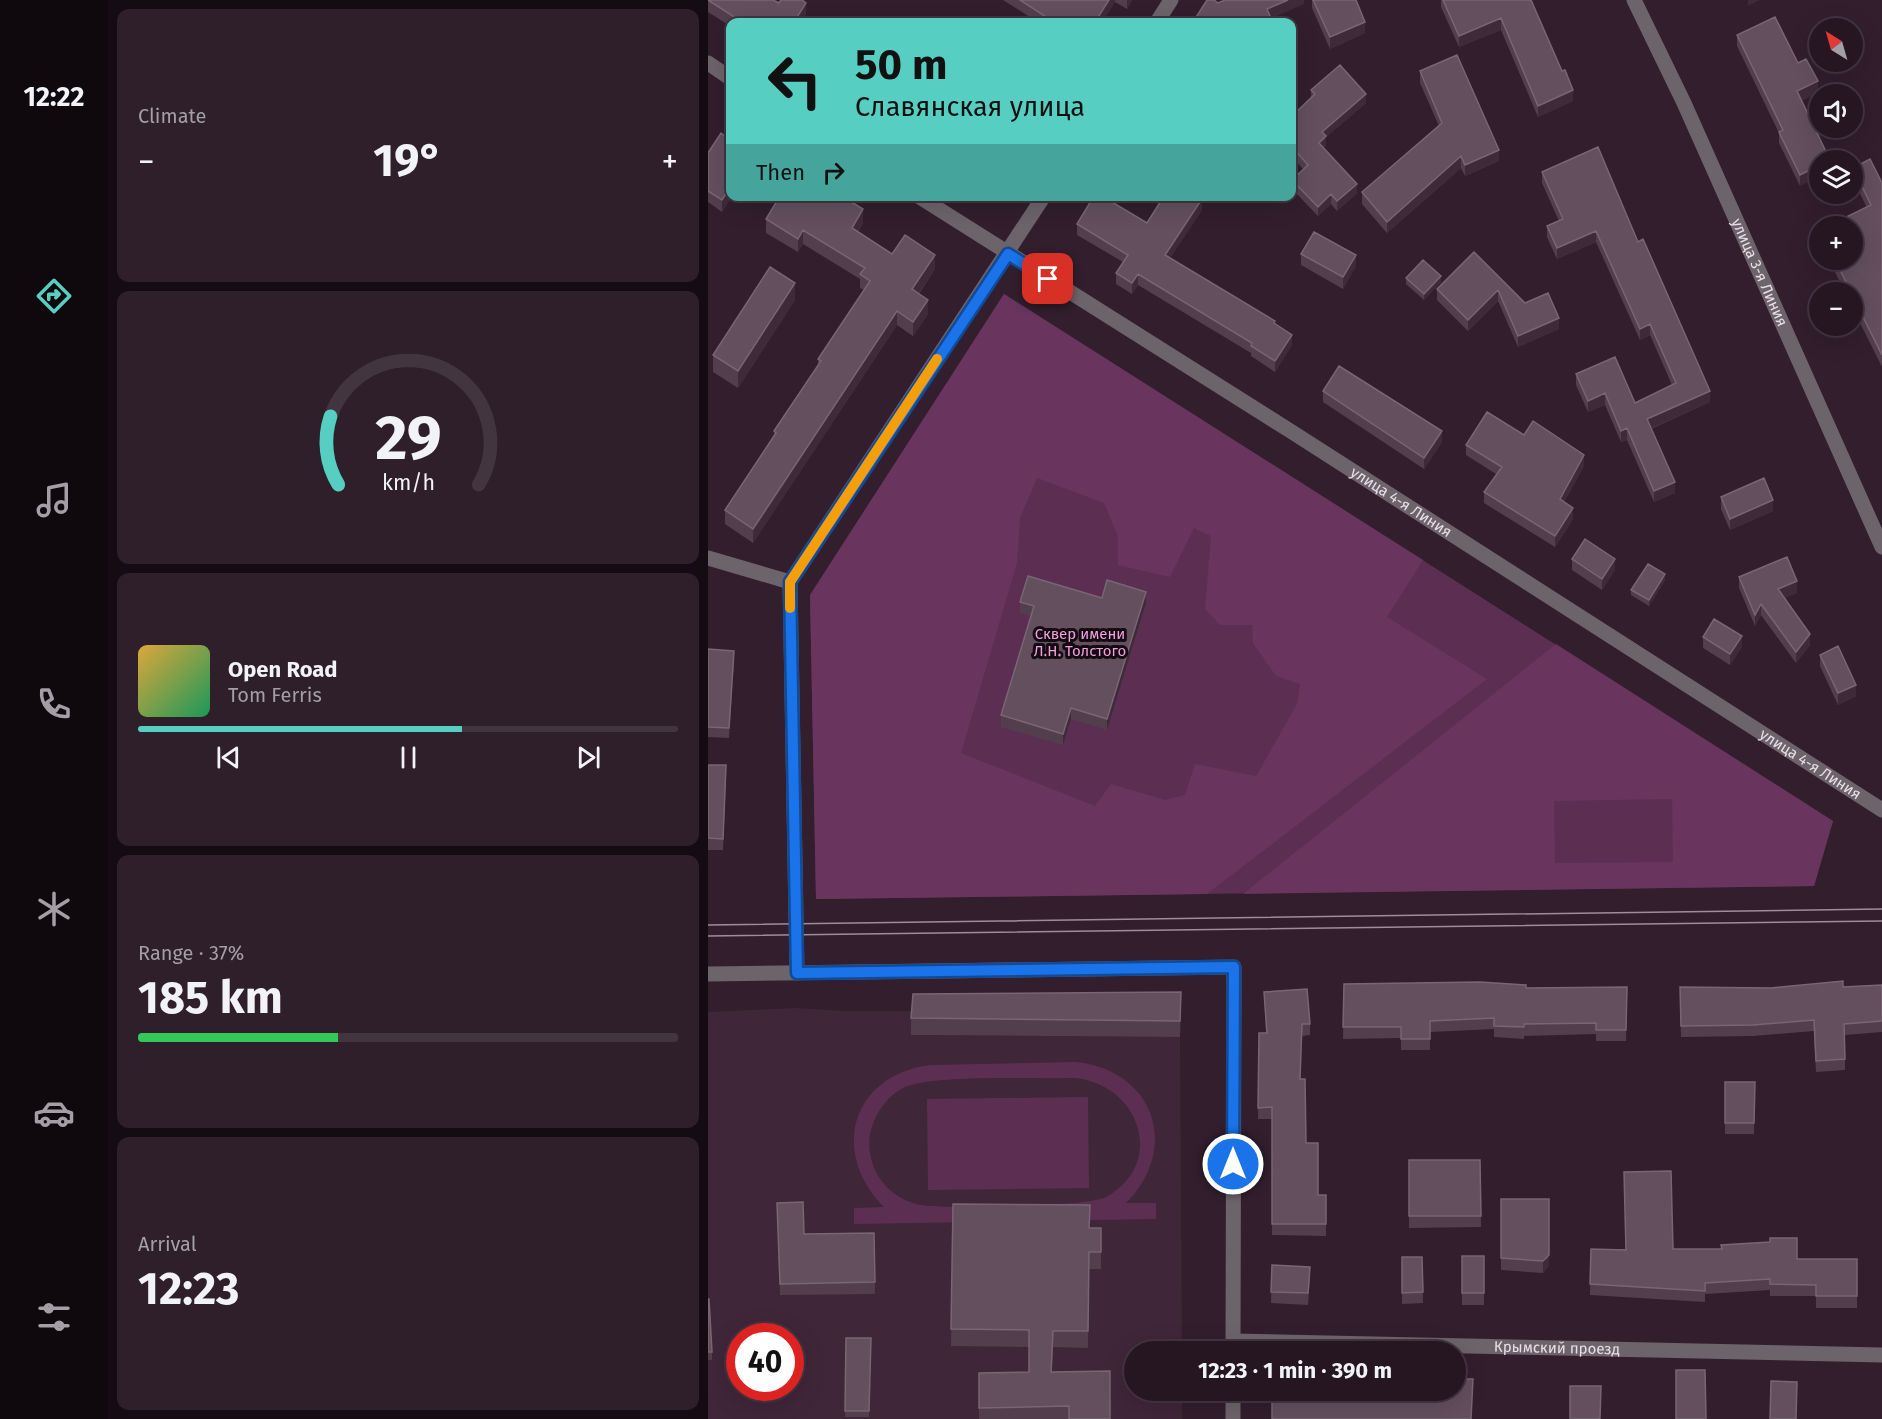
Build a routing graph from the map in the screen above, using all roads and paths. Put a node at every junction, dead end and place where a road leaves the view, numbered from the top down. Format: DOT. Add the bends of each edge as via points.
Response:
graph roads {
  1 [pos="1171,0"];
  2 [pos="1634,0"];
  3 [pos="1160,18"];
  4 [pos="708,63"];
  5 [pos="726,75"];
  6 [pos="926,201"];
  7 [pos="1041,201"];
  8 [pos="1008,254"];
  9 [pos="1882,547"];
  10 [pos="708,558"];
  11 [pos="790,582"];
  12 [pos="1882,810"];
  13 [pos="797,973"];
  14 [pos="708,974"];
  15 [pos="1233,1341"];
  16 [pos="1466,1349"];
  17 [pos="1882,1354"];
  18 [pos="1233,1401"];
  19 [pos="1233,1419"];
  1 -- 3 [label="street"];
  2 -- 9 [label="street, улица 3-я Линия" via="1684,103"];
  4 -- 5 [label="street"];
  6 -- 8 [label="street, улица 4-я Линия"];
  7 -- 8 [label="street"];
  8 -- 11 [label="street"];
  8 -- 12 [label="street, улица 4-я Линия"];
  10 -- 11 [label="street"];
  11 -- 13 [label="street"];
  13 -- 14 [label="street"];
  13 -- 15 [label="street" via="1234,967"];
  16 -- 17 [label="street, Крымский проезд"];
  18 -- 19 [label="street"];
}
